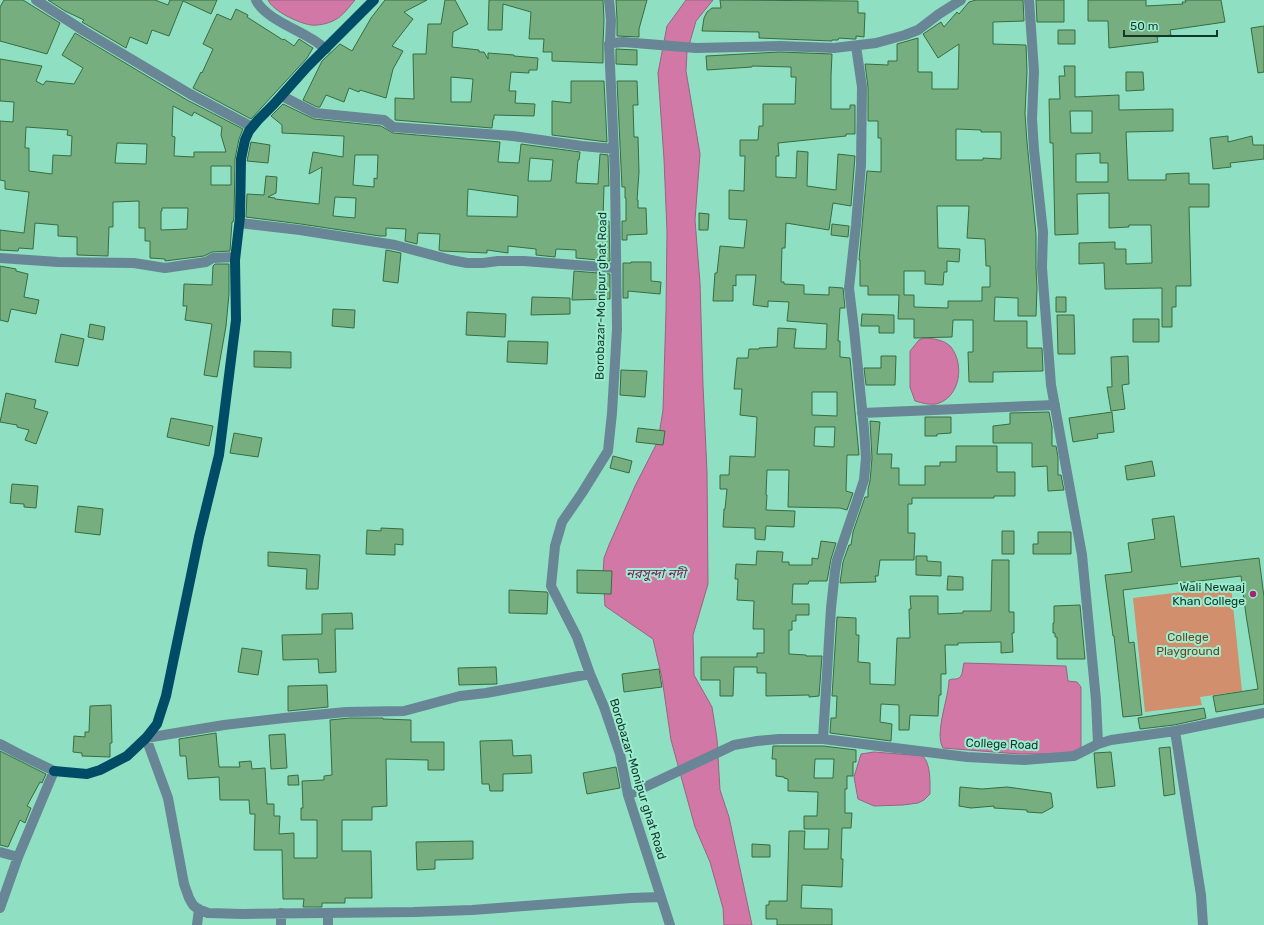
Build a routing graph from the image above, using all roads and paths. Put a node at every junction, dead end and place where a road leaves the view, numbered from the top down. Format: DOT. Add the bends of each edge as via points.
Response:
graph roads {
  1 [pos="36,0"];
  2 [pos="256,0"];
  3 [pos="374,0"];
  4 [pos="608,0"];
  5 [pos="961,0"];
  6 [pos="1029,0"];
  7 [pos="610,43"];
  8 [pos="856,46"];
  9 [pos="326,49"];
  10 [pos="282,96"];
  11 [pos="252,127"];
  12 [pos="614,149"];
  13 [pos="240,223"];
  14 [pos="235,257"];
  15 [pos="0,258"];
  16 [pos="616,268"];
  17 [pos="1055,405"];
  18 [pos="862,413"];
  19 [pos="590,674"];
  20 [pos="1264,712"];
  21 [pos="1175,731"];
  22 [pos="146,738"];
  23 [pos="823,739"];
  24 [pos="0,744"];
  25 [pos="1098,744"];
  26 [pos="54,771"];
  27 [pos="628,795"];
  28 [pos="0,852"];
  29 [pos="18,857"];
  30 [pos="662,898"];
  31 [pos="0,908"];
  32 [pos="199,909"];
  33 [pos="281,913"];
  34 [pos="328,913"];
  35 [pos="197,925"];
  36 [pos="281,925"];
  37 [pos="328,925"];
  38 [pos="670,925"];
  39 [pos="1203,925"];
  1 -- 11 [label="street" via="190,94"];
  2 -- 9 [label="street" via="262,9 273,17"];
  3 -- 9 [label="main road"];
  4 -- 7 [label="street, Borobazar-Monipur ghat Road" via="611,20"];
  5 -- 8 [label="street" via="918,30 876,43"];
  6 -- 17 [label="street" via="1034,71 1032,119 1043,232 1045,311"];
  7 -- 8 [label="street" via="696,48"];
  7 -- 12 [label="street, Borobazar-Monipur ghat Road"];
  8 -- 18 [label="street" via="862,87 861,165 849,288"];
  9 -- 10 [label="main road"];
  10 -- 11 [label="main road"];
  10 -- 12 [label="street" via="315,113 384,120 393,127 513,136"];
  11 -- 13 [label="main road" via="245,140 242,159"];
  12 -- 16 [label="street, Borobazar-Monipur ghat Road"];
  13 -- 14 [label="main road"];
  13 -- 16 [label="street" via="396,245 467,262 524,261"];
  14 -- 15 [label="street" via="213,258 206,262 165,268 134,263"];
  14 -- 22 [label="main road" via="236,320 219,455 197,545 166,696 157,724"];
  16 -- 19 [label="street, Borobazar-Monipur ghat Road" via="617,329 608,451 562,522 555,546 551,586 577,637"];
  17 -- 18 [label="street"];
  17 -- 25 [label="street" via="1082,556"];
  18 -- 23 [label="street" via="866,458 864,480 834,571"];
  19 -- 22 [label="street" via="460,696 404,711 346,712 284,718"];
  19 -- 27 [label="street, Borobazar-Monipur ghat Road" via="620,754"];
  20 -- 21 [label="street, College Road"];
  21 -- 25 [label="street, College Road"];
  21 -- 39 [label="street" via="1201,895"];
  22 -- 26 [label="main road" via="127,756 100,770 87,774"];
  22 -- 32 [label="street" via="168,798 184,884 193,905"];
  23 -- 25 [label="street, College Road" via="967,757 1024,760 1074,756"];
  23 -- 27 [label="street, College Road" via="779,739 734,745"];
  24 -- 26 [label="street"];
  26 -- 29 [label="street"];
  27 -- 30 [label="street, Borobazar-Monipur ghat Road"];
  28 -- 29 [label="street"];
  29 -- 31 [label="street"];
  30 -- 34 [label="street" via="450,911"];
  30 -- 38 [label="street, Borobazar-Monipur ghat Road"];
  32 -- 33 [label="street" via="208,912"];
  32 -- 35 [label="street"];
  33 -- 34 [label="street"];
  33 -- 36 [label="street"];
  34 -- 37 [label="street"];
}
